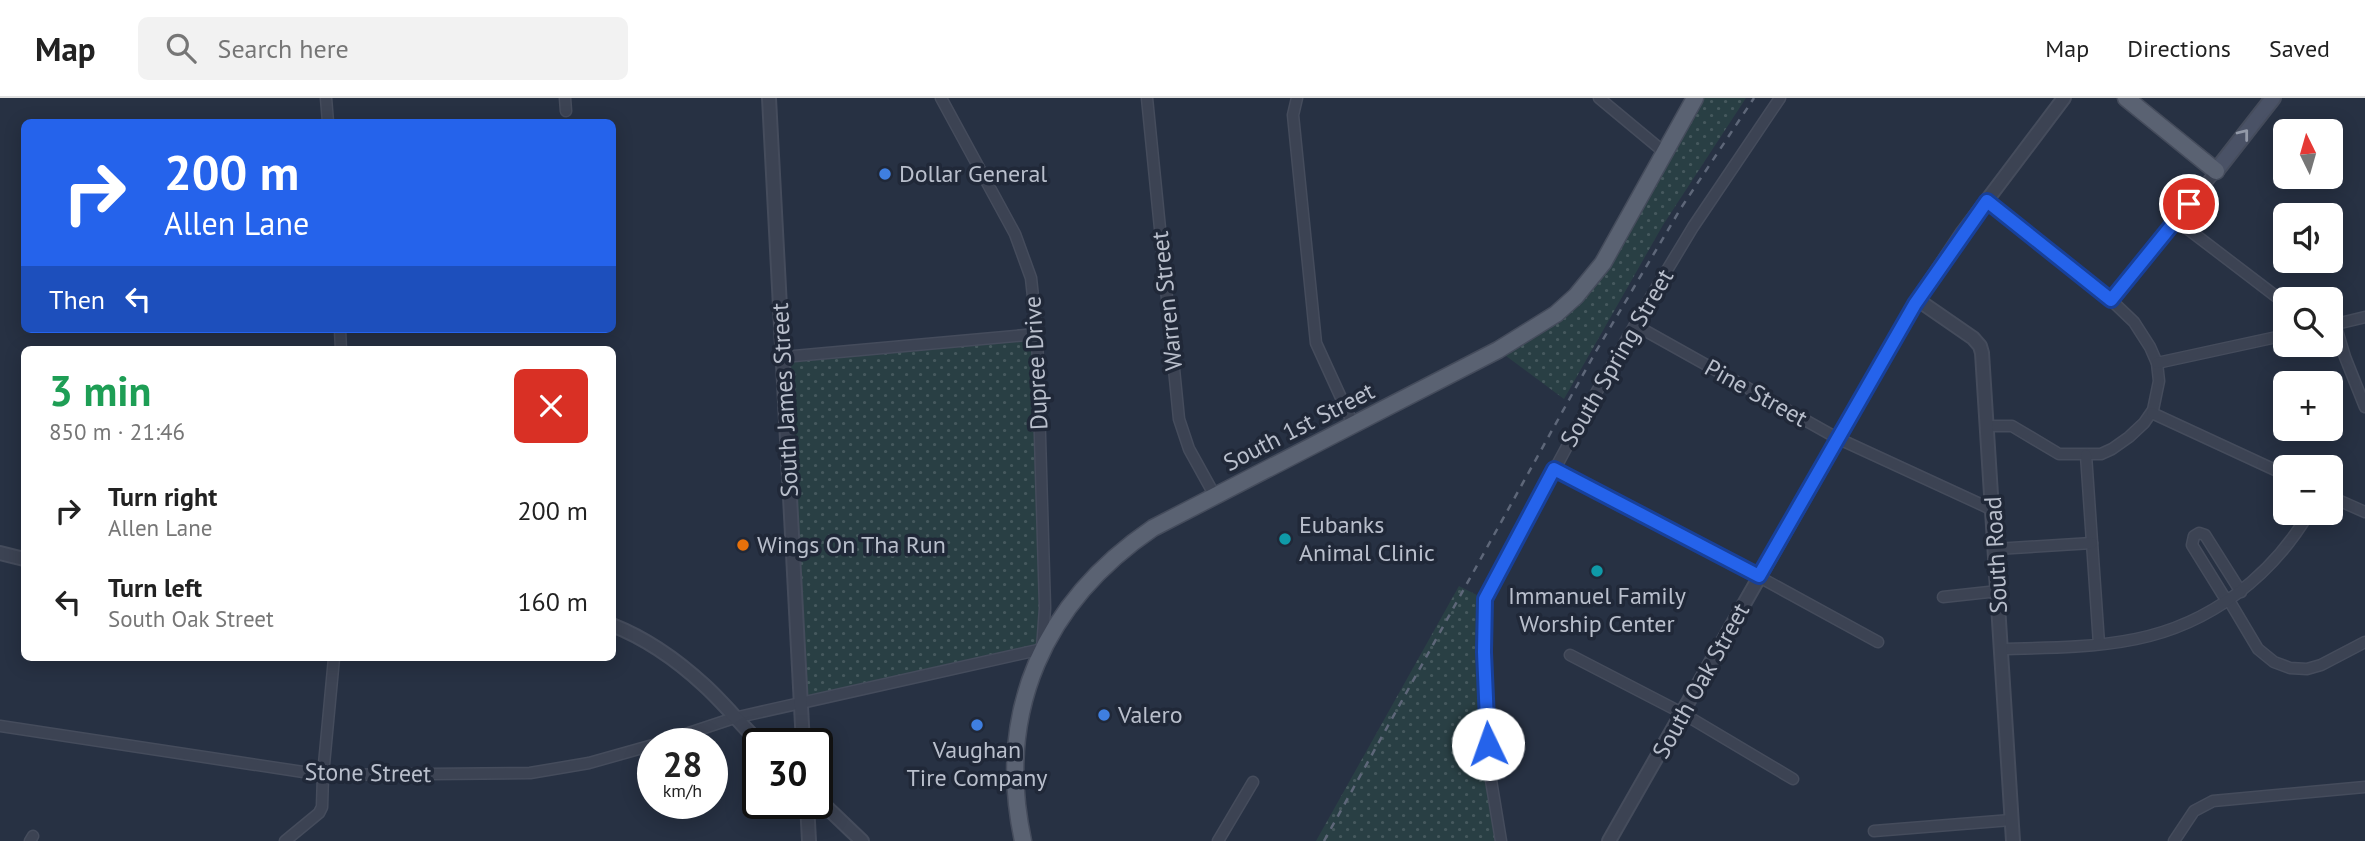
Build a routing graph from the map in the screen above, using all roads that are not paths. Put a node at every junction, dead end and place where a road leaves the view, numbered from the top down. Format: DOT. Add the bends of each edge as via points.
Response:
graph roads {
  1 [pos="326,98"];
  2 [pos="565,98"];
  3 [pos="769,98"];
  4 [pos="941,98"];
  5 [pos="1147,98"];
  6 [pos="1290,98"];
  7 [pos="1297,98"];
  8 [pos="1599,98"];
  9 [pos="1695,98"];
  10 [pos="1780,98"];
  11 [pos="2064,98"];
  12 [pos="2126,98"];
  13 [pos="2273,98"];
  14 [pos="566,111"];
  15 [pos="1293,115"];
  16 [pos="328,119"];
  17 [pos="1664,152"];
  18 [pos="2216,170"];
  19 [pos="1987,201"];
  20 [pos="2176,220"];
  21 [pos="2273,294"];
  22 [pos="1918,300"];
  23 [pos="2111,300"];
  24 [pos="2365,317"];
  25 [pos="2343,322"];
  26 [pos="1635,325"];
  27 [pos="1037,334"];
  28 [pos="2273,338"];
  29 [pos="2343,354"];
  30 [pos="783,356"];
  31 [pos="2157,363"];
  32 [pos="2365,407"];
  33 [pos="2152,413"];
  34 [pos="1353,424"];
  35 [pos="1989,426"];
  36 [pos="1838,438"];
  37 [pos="2086,455"];
  38 [pos="1554,469"];
  39 [pos="2273,469"];
  40 [pos="1215,496"];
  41 [pos="2343,502"];
  42 [pos="1993,510"];
  43 [pos="2365,512"];
  44 [pos="2301,525"];
  45 [pos="2092,543"];
  46 [pos="1996,549"];
  47 [pos="0,553"];
  48 [pos="21,558"];
  49 [pos="1759,576"];
  50 [pos="1998,591"];
  51 [pos="2241,592"];
  52 [pos="1943,597"];
  53 [pos="2228,600"];
  54 [pos="616,627"];
  55 [pos="1878,642"];
  56 [pos="2365,642"];
  57 [pos="2099,644"];
  58 [pos="1042,649"];
  59 [pos="2001,649"];
  60 [pos="1570,655"];
  61 [pos="334,661"];
  62 [pos="800,702"];
  63 [pos="1682,713"];
  64 [pos="734,718"];
  65 [pos="0,726"];
  66 [pos="703,728"];
  67 [pos="744,728"];
  68 [pos="802,728"];
  69 [pos="637,749"];
  70 [pos="323,775"];
  71 [pos="1793,779"];
  72 [pos="1253,782"];
  73 [pos="2365,788"];
  74 [pos="833,813"];
  75 [pos="808,819"];
  76 [pos="2011,820"];
  77 [pos="1874,831"];
  78 [pos="285,841"];
  79 [pos="809,841"];
  80 [pos="862,841"];
  81 [pos="1023,841"];
  82 [pos="1219,841"];
  83 [pos="1501,841"];
  84 [pos="1609,841"];
  85 [pos="2012,841"];
  86 [pos="2174,841"];
  1 -- 16 [label="street"];
  2 -- 14 [label="street"];
  3 -- 30 [label="street, South James Street"];
  4 -- 27 [label="street, Dupree Drive" via="1015,234 1031,278"];
  5 -- 40 [label="street, Warren Street" via="1179,419 1189,449"];
  6 -- 15 [label="street"];
  7 -- 15 [label="street"];
  8 -- 17 [label="street"];
  9 -- 17 [label="main road, South 1st Street"];
  10 -- 26 [label="street, South Spring Street"];
  11 -- 19 [label="street, South Oak Street"];
  12 -- 18 [label="main road"];
  18 -- 13 [label="main road, one-way"];
  15 -- 34 [label="street" via="1316,343"];
  17 -- 34 [label="main road, South 1st Street" via="1602,263 1566,305 1521,338"];
  18 -- 20 [label="street"];
  19 -- 22 [label="street, South Oak Street"];
  19 -- 23 [label="street"];
  20 -- 21 [label="street"];
  20 -- 23 [label="street"];
  22 -- 35 [label="street, South Road" via="1980,346"];
  22 -- 36 [label="street, South Oak Street"];
  23 -- 31 [label="street" via="2141,331"];
  24 -- 25 [label="street"];
  26 -- 36 [label="street, Pine Street"];
  26 -- 38 [label="street, South Spring Street"];
  27 -- 30 [label="street"];
  27 -- 58 [label="street, Dupree Drive" via="1045,608"];
  28 -- 31 [label="street"];
  29 -- 32 [label="street"];
  30 -- 62 [label="street, South James Street"];
  31 -- 33 [label="street"];
  33 -- 37 [label="street" via="2112,449"];
  33 -- 39 [label="street"];
  34 -- 40 [label="main road, South 1st Street"];
  35 -- 37 [label="street" via="2012,426 2053,452"];
  35 -- 42 [label="street, South Road"];
  36 -- 42 [label="street, Pine Street"];
  36 -- 49 [label="street, South Oak Street"];
  37 -- 45 [label="street"];
  38 -- 49 [label="street"];
  38 -- 83 [label="street, South Spring Street" via="1485,599 1489,768"];
  40 -- 58 [label="main road, South 1st Street" via="1153,528 1103,566"];
  41 -- 43 [label="street"];
  42 -- 46 [label="street, South Road"];
  44 -- 51 [label="street" via="2273,564"];
  45 -- 46 [label="street"];
  45 -- 57 [label="street"];
  46 -- 50 [label="street, South Road"];
  47 -- 48 [label="street"];
  49 -- 55 [label="street"];
  49 -- 63 [label="street, South Oak Street"];
  50 -- 52 [label="street"];
  50 -- 59 [label="street, South Road"];
  51 -- 53 [label="street"];
  51 -- 53 [label="street" via="2205,535 2194,536 2192,545"];
  53 -- 56 [label="street" via="2264,656 2298,670 2321,665"];
  53 -- 57 [label="street" via="2158,634"];
  54 -- 64 [label="street" via="679,664"];
  57 -- 59 [label="street"];
  58 -- 62 [label="street, Stone Street"];
  58 -- 81 [label="main road, South 1st Street" via="1030,678 1015,759"];
  59 -- 76 [label="street, South Road"];
  60 -- 63 [label="street"];
  61 -- 70 [label="street"];
  62 -- 64 [label="street, Stone Street"];
  62 -- 68 [label="street, South James Street"];
  63 -- 71 [label="street"];
  63 -- 84 [label="street, South Oak Street"];
  64 -- 66 [label="street, Stone Street"];
  64 -- 67 [label="street"];
  65 -- 70 [label="street, Stone Street"];
  69 -- 70 [label="street, Stone Street" via="530,773"];
  70 -- 78 [label="street" via="319,813"];
  72 -- 82 [label="street"];
  73 -- 86 [label="street" via="2213,801 2194,811"];
  74 -- 80 [label="street"];
  75 -- 79 [label="street"];
  76 -- 77 [label="street"];
  76 -- 85 [label="street, South Road"];
}
